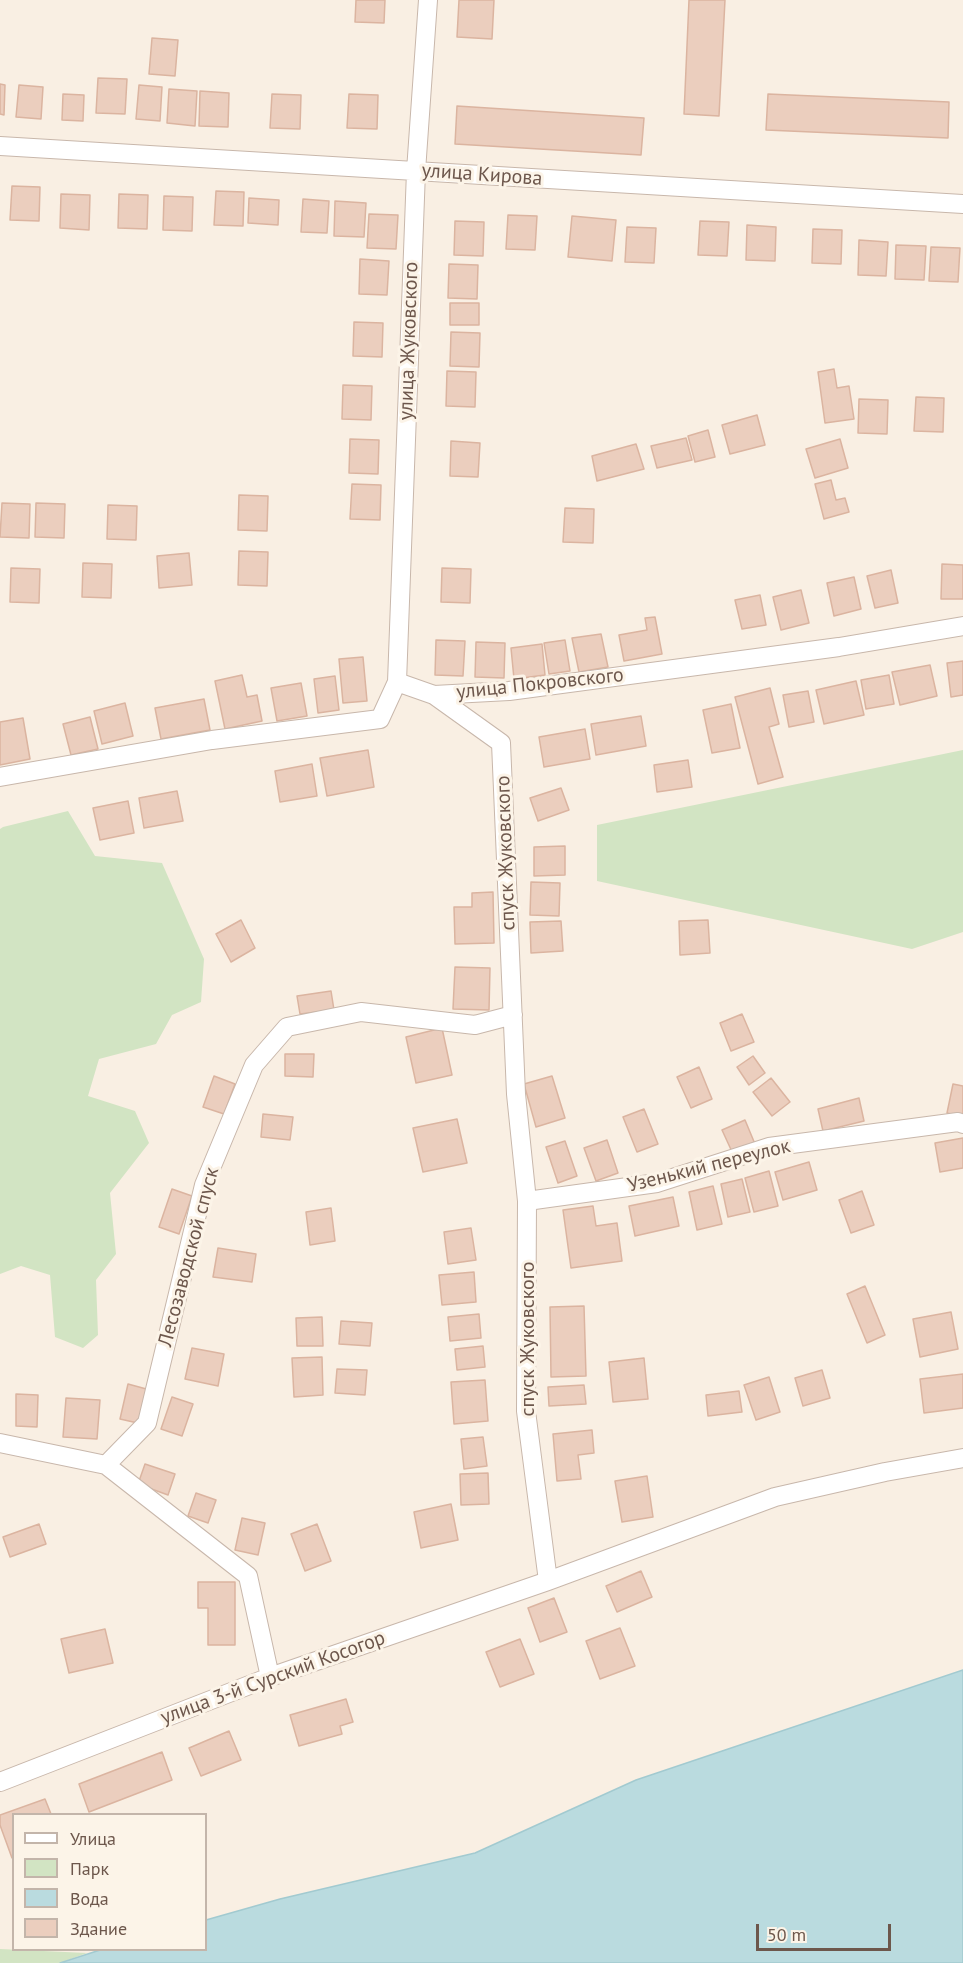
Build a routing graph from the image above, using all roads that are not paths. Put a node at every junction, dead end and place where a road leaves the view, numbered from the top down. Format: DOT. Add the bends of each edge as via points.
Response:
graph roads {
  1 [pos="428,0"];
  2 [pos="0,146"];
  3 [pos="416,171"];
  4 [pos="963,204"];
  5 [pos="963,626"];
  6 [pos="397,682"];
  7 [pos="434,695"];
  8 [pos="0,777"];
  9 [pos="513,1016"];
  10 [pos="963,1124"];
  11 [pos="527,1201"];
  12 [pos="0,1443"];
  13 [pos="963,1458"];
  14 [pos="106,1465"];
  15 [pos="548,1581"];
  16 [pos="270,1677"];
  17 [pos="0,1782"];
  1 -- 3 [label="street, улица Жуковского"];
  2 -- 3 [label="street, улица Кирова"];
  3 -- 4 [label="street, улица Кирова"];
  3 -- 6 [label="street, улица Жуковского"];
  5 -- 7 [label="street, улица Покровского" via="839,647 508,691"];
  6 -- 7 [label="street, улица Покровского"];
  6 -- 8 [label="street" via="380,719 212,740"];
  7 -- 9 [label="street, спуск Жуковского" via="501,743"];
  9 -- 11 [label="street, спуск Жуковского"];
  9 -- 14 [label="street, Лесозаводской спуск" via="475,1025 361,1012 287,1027 254,1065 204,1185 147,1423"];
  10 -- 11 [label="street, Узенький переулок" via="769,1147 657,1183"];
  11 -- 15 [label="street, спуск Жуковского" via="526,1411"];
  12 -- 14 [label="street"];
  13 -- 15 [label="street" via="775,1497"];
  14 -- 16 [label="street" via="248,1576"];
  15 -- 16 [label="street, улица 3-й Сурский Косогор"];
  16 -- 17 [label="street, улица 3-й Сурский Косогор"];
}
